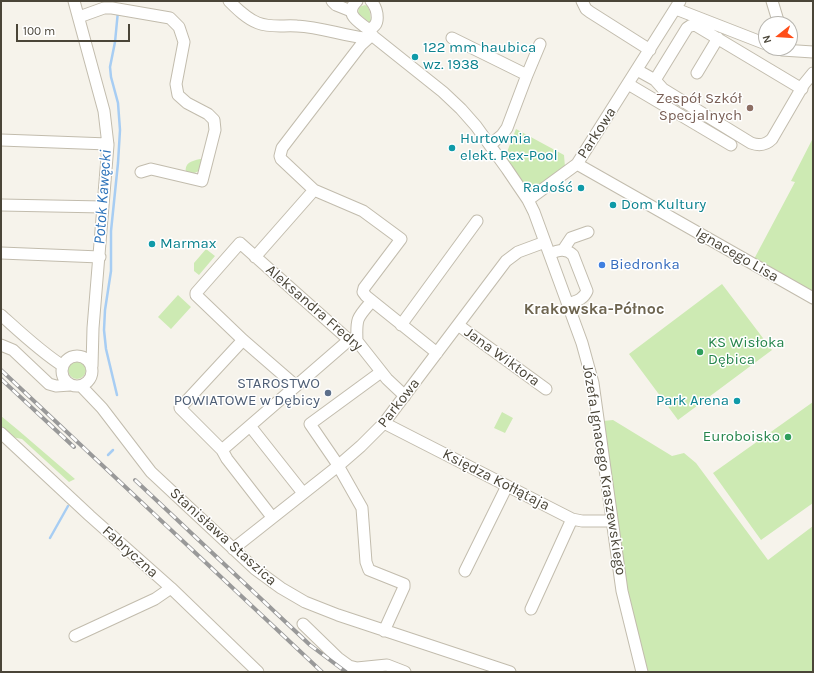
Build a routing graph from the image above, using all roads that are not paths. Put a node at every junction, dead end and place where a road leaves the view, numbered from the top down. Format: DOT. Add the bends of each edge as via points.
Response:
graph roads {
  1 [pos="74,1"];
  2 [pos="229,1"];
  3 [pos="332,1"];
  4 [pos="357,1"];
  5 [pos="582,1"];
  6 [pos="772,1"];
  7 [pos="373,3"];
  8 [pos="678,5"];
  9 [pos="351,11"];
  10 [pos="777,16"];
  11 [pos="79,17"];
  12 [pos="378,21"];
  13 [pos="366,35"];
  14 [pos="452,38"];
  15 [pos="718,38"];
  16 [pos="758,40"];
  17 [pos="540,44"];
  18 [pos="385,45"];
  19 [pos="650,50"];
  20 [pos="798,51"];
  21 [pos="813,52"];
  22 [pos="637,70"];
  23 [pos="697,73"];
  24 [pos="813,73"];
  25 [pos="527,75"];
  26 [pos="655,80"];
  27 [pos="628,84"];
  28 [pos="802,89"];
  29 [pos="1,140"];
  30 [pos="108,144"];
  31 [pos="490,145"];
  32 [pos="731,145"];
  33 [pos="577,164"];
  34 [pos="141,172"];
  35 [pos="314,190"];
  36 [pos="528,200"];
  37 [pos="1,205"];
  38 [pos="103,207"];
  39 [pos="477,221"];
  40 [pos="588,232"];
  41 [pos="546,242"];
  42 [pos="563,250"];
  43 [pos="1,253"];
  44 [pos="550,254"];
  45 [pos="100,257"];
  46 [pos="255,257"];
  47 [pos="813,298"];
  48 [pos="372,301"];
  49 [pos="568,304"];
  50 [pos="1,315"];
  51 [pos="402,325"];
  52 [pos="458,325"];
  53 [pos="93,328"];
  54 [pos="243,340"];
  55 [pos="353,341"];
  56 [pos="1,345"];
  57 [pos="38,346"];
  58 [pos="437,354"];
  59 [pos="76,357"];
  60 [pos="92,366"];
  61 [pos="62,370"];
  62 [pos="381,372"];
  63 [pos="43,378"];
  64 [pos="86,383"];
  65 [pos="70,385"];
  66 [pos="296,386"];
  67 [pos="546,389"];
  68 [pos="405,396"];
  69 [pos="384,423"];
  70 [pos="250,426"];
  71 [pos="1,433"];
  72 [pos="222,450"];
  73 [pos="338,466"];
  74 [pos="507,486"];
  75 [pos="303,493"];
  76 [pos="272,517"];
  77 [pos="572,519"];
  78 [pos="612,521"];
  79 [pos="233,549"];
  80 [pos="465,571"];
  81 [pos="171,588"];
  82 [pos="531,609"];
  83 [pos="303,624"];
  84 [pos="384,630"];
  85 [pos="75,636"];
  86 [pos="258,672"];
  87 [pos="405,672"];
  88 [pos="510,672"];
  89 [pos="642,672"];
  1 -- 11 [label="street"];
  2 -- 13 [label="street, Józefa Ignacego Kraszewskiego" via="251,20 264,25 312,28 354,37"];
  3 -- 9 [label="street"];
  4 -- 9 [label="street"];
  5 -- 19 [label="street" via="590,12"];
  6 -- 10 [label="street"];
  7 -- 12 [label="street"];
  8 -- 16 [label="street"];
  8 -- 19 [label="street, Parkowa"];
  9 -- 13 [label="street"];
  11 -- 30 [label="street" via="102,104"];
  11 -- 34 [label="street" via="104,8 117,9 170,18 179,27 184,42 176,84 178,95 214,120 215,130 202,180 151,169"];
  12 -- 13 [label="street"];
  12 -- 18 [label="street"];
  13 -- 18 [label="street, Józefa Ignacego Kraszewskiego"];
  13 -- 35 [label="street" via="280,152 281,159"];
  14 -- 25 [label="street"];
  15 -- 23 [label="street"];
  15 -- 26 [label="street" via="698,26 688,27"];
  15 -- 28 [label="street"];
  17 -- 25 [label="street"];
  18 -- 31 [label="street, Józefa Ignacego Kraszewskiego" via="461,109"];
  19 -- 22 [label="street, Parkowa"];
  20 -- 21 [label="street"];
  22 -- 26 [label="street"];
  22 -- 27 [label="street, Parkowa"];
  24 -- 28 [label="street"];
  25 -- 31 [label="street" via="507,128"];
  26 -- 28 [label="street" via="663,89 758,145 766,144 772,139"];
  27 -- 32 [label="street"];
  27 -- 33 [label="street, Parkowa"];
  29 -- 30 [label="street"];
  30 -- 38 [label="street"];
  31 -- 36 [label="street, Józefa Ignacego Kraszewskiego"];
  33 -- 36 [label="street, Parkowa"];
  33 -- 47 [label="street, Ignacego Lisa"];
  35 -- 46 [label="street, Aleksandra Fredry"];
  35 -- 48 [label="street" via="363,211 401,239 364,288 364,294"];
  36 -- 41 [label="street, Józefa Ignacego Kraszewskiego"];
  37 -- 38 [label="street"];
  38 -- 45 [label="street"];
  39 -- 51 [label="street"];
  40 -- 42 [label="street" via="571,238"];
  41 -- 44 [label="street, Józefa Ignacego Kraszewskiego"];
  41 -- 52 [label="street, Parkowa" via="518,252 506,261"];
  42 -- 44 [label="street"];
  42 -- 49 [label="street" via="574,255 587,291 585,297"];
  43 -- 45 [label="street"];
  44 -- 49 [label="street, Józefa Ignacego Kraszewskiego"];
  45 -- 53 [label="street"];
  46 -- 54 [label="street, Aleksandra Fredry" via="240,243 196,292 196,295"];
  46 -- 55 [label="street, Aleksandra Fredry"];
  48 -- 51 [label="street"];
  48 -- 55 [label="street" via="356,321"];
  49 -- 78 [label="street, Józefa Ignacego Kraszewskiego" via="593,383"];
  50 -- 57 [label="street"];
  51 -- 58 [label="street"];
  52 -- 58 [label="street, Parkowa"];
  52 -- 67 [label="street, Jana Wiktora"];
  53 -- 59 [label="street" via="87,346"];
  53 -- 60 [label="street"];
  54 -- 66 [label="street"];
  54 -- 72 [label="street" via="180,408"];
  55 -- 62 [label="street, Aleksandra Fredry"];
  55 -- 66 [label="street"];
  56 -- 63 [label="street" via="13,350"];
  57 -- 59 [label="street" via="63,356"];
  57 -- 61 [label="street"];
  58 -- 68 [label="street, Parkowa"];
  59 -- 60 [label="street" via="86,358"];
  59 -- 61 [label="street" via="64,363"];
  60 -- 64 [label="street" via="93,373"];
  61 -- 63 [label="street" via="54,379"];
  61 -- 65 [label="street" via="65,380"];
  62 -- 68 [label="street, Aleksandra Fredry"];
  62 -- 73 [label="street" via="310,424"];
  63 -- 65 [label="street" via="49,384"];
  64 -- 65 [label="street" via="77,387"];
  64 -- 79 [label="street, Stanisława Staszica" via="151,472"];
  66 -- 70 [label="street"];
  68 -- 69 [label="street, Parkowa"];
  69 -- 73 [label="street, Parkowa"];
  69 -- 74 [label="street, Księdza Kołłątaja"];
  70 -- 72 [label="street"];
  70 -- 75 [label="street"];
  71 -- 81 [label="street, Fabryczna"];
  72 -- 76 [label="street"];
  73 -- 75 [label="street, Parkowa"];
  73 -- 84 [label="street" via="362,508 366,562 369,570 404,584"];
  74 -- 77 [label="street, Księdza Kołłątaja"];
  74 -- 80 [label="street"];
  75 -- 76 [label="street, Parkowa"];
  76 -- 79 [label="street, Parkowa"];
  77 -- 78 [label="street, Księdza Kołłątaja"];
  77 -- 82 [label="street"];
  78 -- 89 [label="street, Józefa Ignacego Kraszewskiego" via="622,590"];
  79 -- 84 [label="street, Stanisława Staszica" via="262,575 293,596"];
  81 -- 85 [label="street" via="155,599"];
  81 -- 86 [label="street, Fabryczna"];
  83 -- 87 [label="street" via="349,666 357,668 387,665"];
  84 -- 88 [label="street, Stanisława Staszica"];
}
